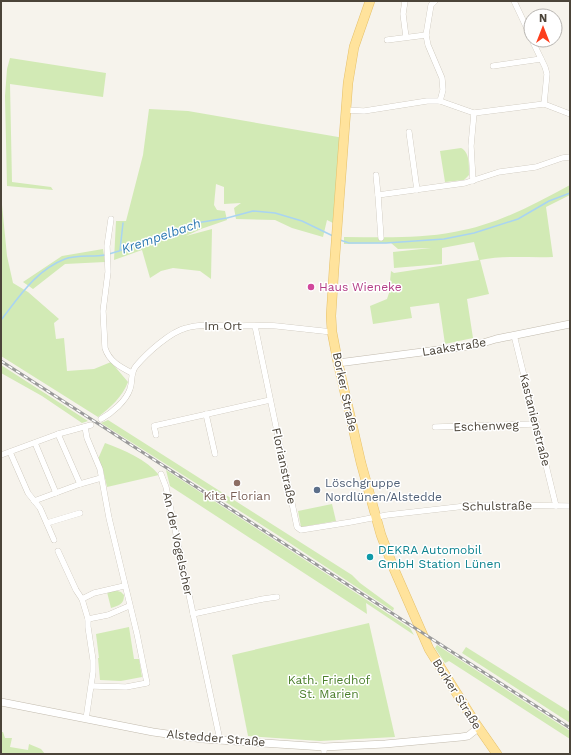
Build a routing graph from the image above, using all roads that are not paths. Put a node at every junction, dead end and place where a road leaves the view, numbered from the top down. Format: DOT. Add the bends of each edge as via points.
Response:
graph roads {
  1 [pos="370,1"];
  2 [pos="406,1"];
  3 [pos="435,1"];
  4 [pos="514,1"];
  5 [pos="523,20"];
  6 [pos="426,35"];
  7 [pos="406,37"];
  8 [pos="387,40"];
  9 [pos="536,48"];
  10 [pos="541,59"];
  11 [pos="493,66"];
  12 [pos="440,101"];
  13 [pos="544,104"];
  14 [pos="345,110"];
  15 [pos="474,113"];
  16 [pos="570,114"];
  17 [pos="409,132"];
  18 [pos="570,157"];
  19 [pos="376,175"];
  20 [pos="473,181"];
  21 [pos="417,190"];
  22 [pos="378,195"];
  23 [pos="111,219"];
  24 [pos="381,238"];
  25 [pos="570,324"];
  26 [pos="255,326"];
  27 [pos="332,332"];
  28 [pos="514,335"];
  29 [pos="338,363"];
  30 [pos="132,373"];
  31 [pos="270,400"];
  32 [pos="206,414"];
  33 [pos="101,419"];
  34 [pos="536,424"];
  35 [pos="435,427"];
  36 [pos="58,434"];
  37 [pos="156,435"];
  38 [pos="35,443"];
  39 [pos="10,452"];
  40 [pos="215,454"];
  41 [pos="1,455"];
  42 [pos="161,474"];
  43 [pos="101,478"];
  44 [pos="80,484"];
  45 [pos="56,493"];
  46 [pos="34,501"];
  47 [pos="556,506"];
  48 [pos="570,506"];
  49 [pos="80,513"];
  50 [pos="376,517"];
  51 [pos="47,523"];
  52 [pos="54,540"];
  53 [pos="58,550"];
  54 [pos="124,586"];
  55 [pos="277,597"];
  56 [pos="82,599"];
  57 [pos="129,606"];
  58 [pos="193,614"];
  59 [pos="88,619"];
  60 [pos="92,686"];
  61 [pos="1,702"];
  62 [pos="86,719"];
  63 [pos="478,728"];
  64 [pos="220,740"];
  65 [pos="324,750"];
  66 [pos="497,754"];
  1 -- 14 [label="main road, Borker Straße" via="352,52"];
  2 -- 7 [label="street" via="403,14"];
  3 -- 6 [label="street" via="431,5"];
  4 -- 5 [label="street"];
  6 -- 7 [label="street"];
  6 -- 12 [label="street" via="442,78 443,90"];
  7 -- 8 [label="street"];
  9 -- 10 [label="street"];
  10 -- 11 [label="street"];
  10 -- 13 [label="street" via="547,74"];
  12 -- 14 [label="street" via="364,111"];
  12 -- 15 [label="street"];
  13 -- 15 [label="street"];
  13 -- 16 [label="street"];
  14 -- 27 [label="main road, Borker Straße" via="331,309"];
  15 -- 20 [label="street" via="471,146"];
  17 -- 21 [label="street"];
  18 -- 20 [label="street" via="536,167 499,172"];
  19 -- 22 [label="street"];
  20 -- 21 [label="street"];
  21 -- 22 [label="street"];
  22 -- 24 [label="street"];
  23 -- 30 [label="street" via="103,311 105,348 110,359"];
  25 -- 28 [label="street, Laakstraße"];
  26 -- 27 [label="street, Im Ort"];
  26 -- 30 [label="street, Im Ort" via="207,325 186,328 172,334 157,346 136,365"];
  26 -- 31 [label="street, Florianstraße"];
  27 -- 29 [label="main road, Borker Straße"];
  28 -- 29 [label="street, Laakstraße" via="476,345"];
  28 -- 34 [label="street, Kastanienstraße"];
  29 -- 50 [label="main road, Borker Straße"];
  30 -- 33 [label="street, Im Ort" via="127,395"];
  31 -- 32 [label="street"];
  31 -- 50 [label="street, Florianstraße" via="298,529 303,531"];
  32 -- 37 [label="street" via="154,426"];
  32 -- 40 [label="street"];
  34 -- 35 [label="street, Eschenweg"];
  34 -- 47 [label="street, Kastanienstraße"];
  36 -- 38 [label="street"];
  36 -- 43 [label="street" via="88,426 87,438 100,468"];
  36 -- 44 [label="street"];
  38 -- 39 [label="street"];
  38 -- 45 [label="street"];
  39 -- 41 [label="street"];
  39 -- 46 [label="street"];
  42 -- 58 [label="street, An der Vogelscher"];
  43 -- 44 [label="street"];
  43 -- 54 [label="street"];
  44 -- 45 [label="street"];
  45 -- 46 [label="street"];
  46 -- 51 [label="street"];
  47 -- 48 [label="street, Schulstraße"];
  47 -- 50 [label="street, Schulstraße" via="475,505"];
  49 -- 51 [label="street"];
  50 -- 63 [label="main road, Borker Straße" via="394,569 424,639"];
  51 -- 52 [label="street"];
  53 -- 56 [label="street"];
  54 -- 56 [label="street" via="94,593"];
  54 -- 57 [label="street"];
  55 -- 58 [label="street, An der Vogelscher"];
  56 -- 59 [label="street"];
  57 -- 59 [label="street" via="108,615"];
  57 -- 60 [label="street" via="147,683 126,687"];
  58 -- 64 [label="street, An der Vogelscher"];
  59 -- 60 [label="street" via="93,660"];
  60 -- 62 [label="street"];
  61 -- 62 [label="street, Alstedder Straße"];
  62 -- 64 [label="street, Alstedder Straße" via="170,735"];
  63 -- 65 [label="street, Alstedder Straße" via="468,736 461,737"];
  63 -- 66 [label="main road, Borker Straße"];
  64 -- 65 [label="street, Alstedder Straße"];
}
